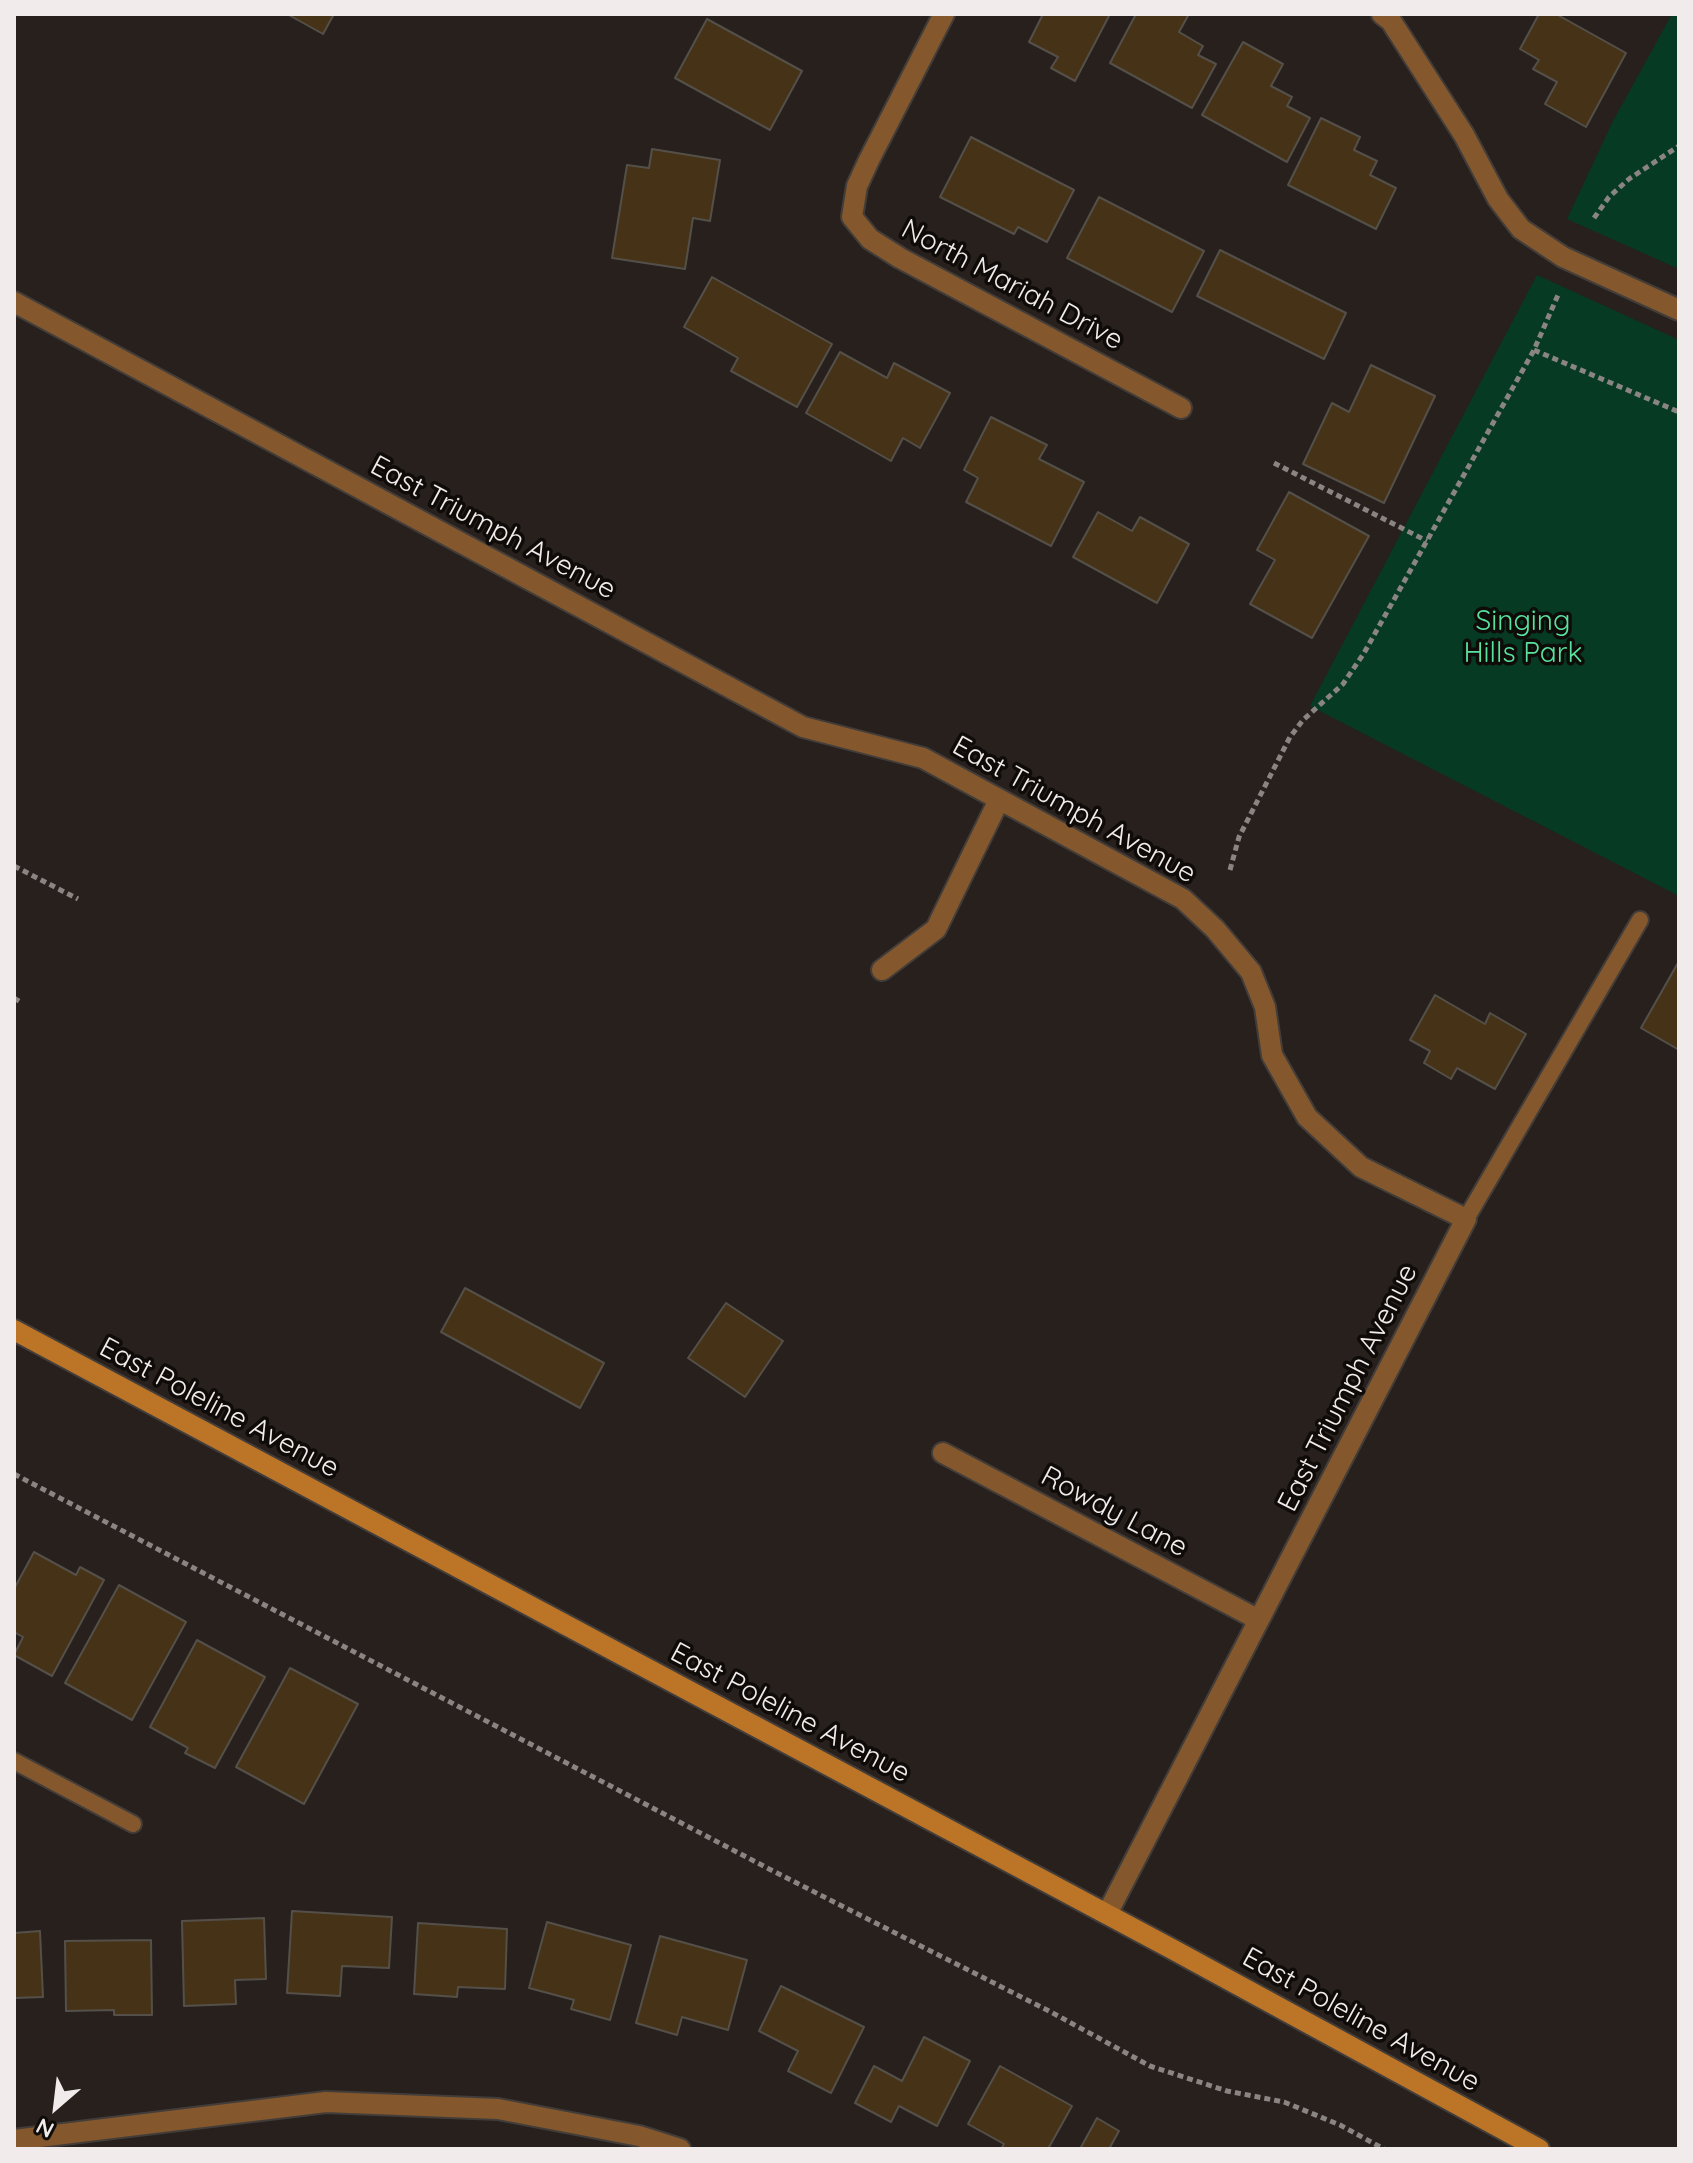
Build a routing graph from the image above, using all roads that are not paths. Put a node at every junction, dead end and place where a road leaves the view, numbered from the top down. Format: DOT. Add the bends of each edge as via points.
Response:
graph roads {
  1 [pos="944,14"];
  2 [pos="1382,14"];
  3 [pos="14,302"];
  4 [pos="1679,310"];
  5 [pos="1181,408"];
  6 [pos="999,800"];
  7 [pos="1640,920"];
  8 [pos="882,970"];
  9 [pos="1466,1219"];
  10 [pos="14,1330"];
  11 [pos="943,1453"];
  12 [pos="1259,1620"];
  13 [pos="14,1761"];
  14 [pos="133,1824"];
  15 [pos="1107,1914"];
  16 [pos="14,2140"];
  17 [pos="680,2149"];
  18 [pos="1539,2149"];
  1 -- 5 [label="street, North Mariah Drive" via="857,186 852,217 870,239 900,258"];
  2 -- 4 [label="street" via="1521,229 1563,257"];
  3 -- 6 [label="street, East Triumph Avenue" via="803,727 923,758"];
  6 -- 8 [label="street" via="936,929"];
  6 -- 9 [label="street, East Triumph Avenue" via="1183,899 1251,972 1265,1007 1272,1055 1307,1117 1361,1167"];
  7 -- 9 [label="lane"];
  9 -- 12 [label="street, East Triumph Avenue"];
  10 -- 15 [label="main road, East Poleline Avenue"];
  11 -- 12 [label="street, Rowdy Lane"];
  12 -- 15 [label="street, East Triumph Avenue"];
  13 -- 14 [label="lane"];
  15 -- 18 [label="main road, East Poleline Avenue"];
  16 -- 17 [label="street" via="326,2102 498,2109"];
}
